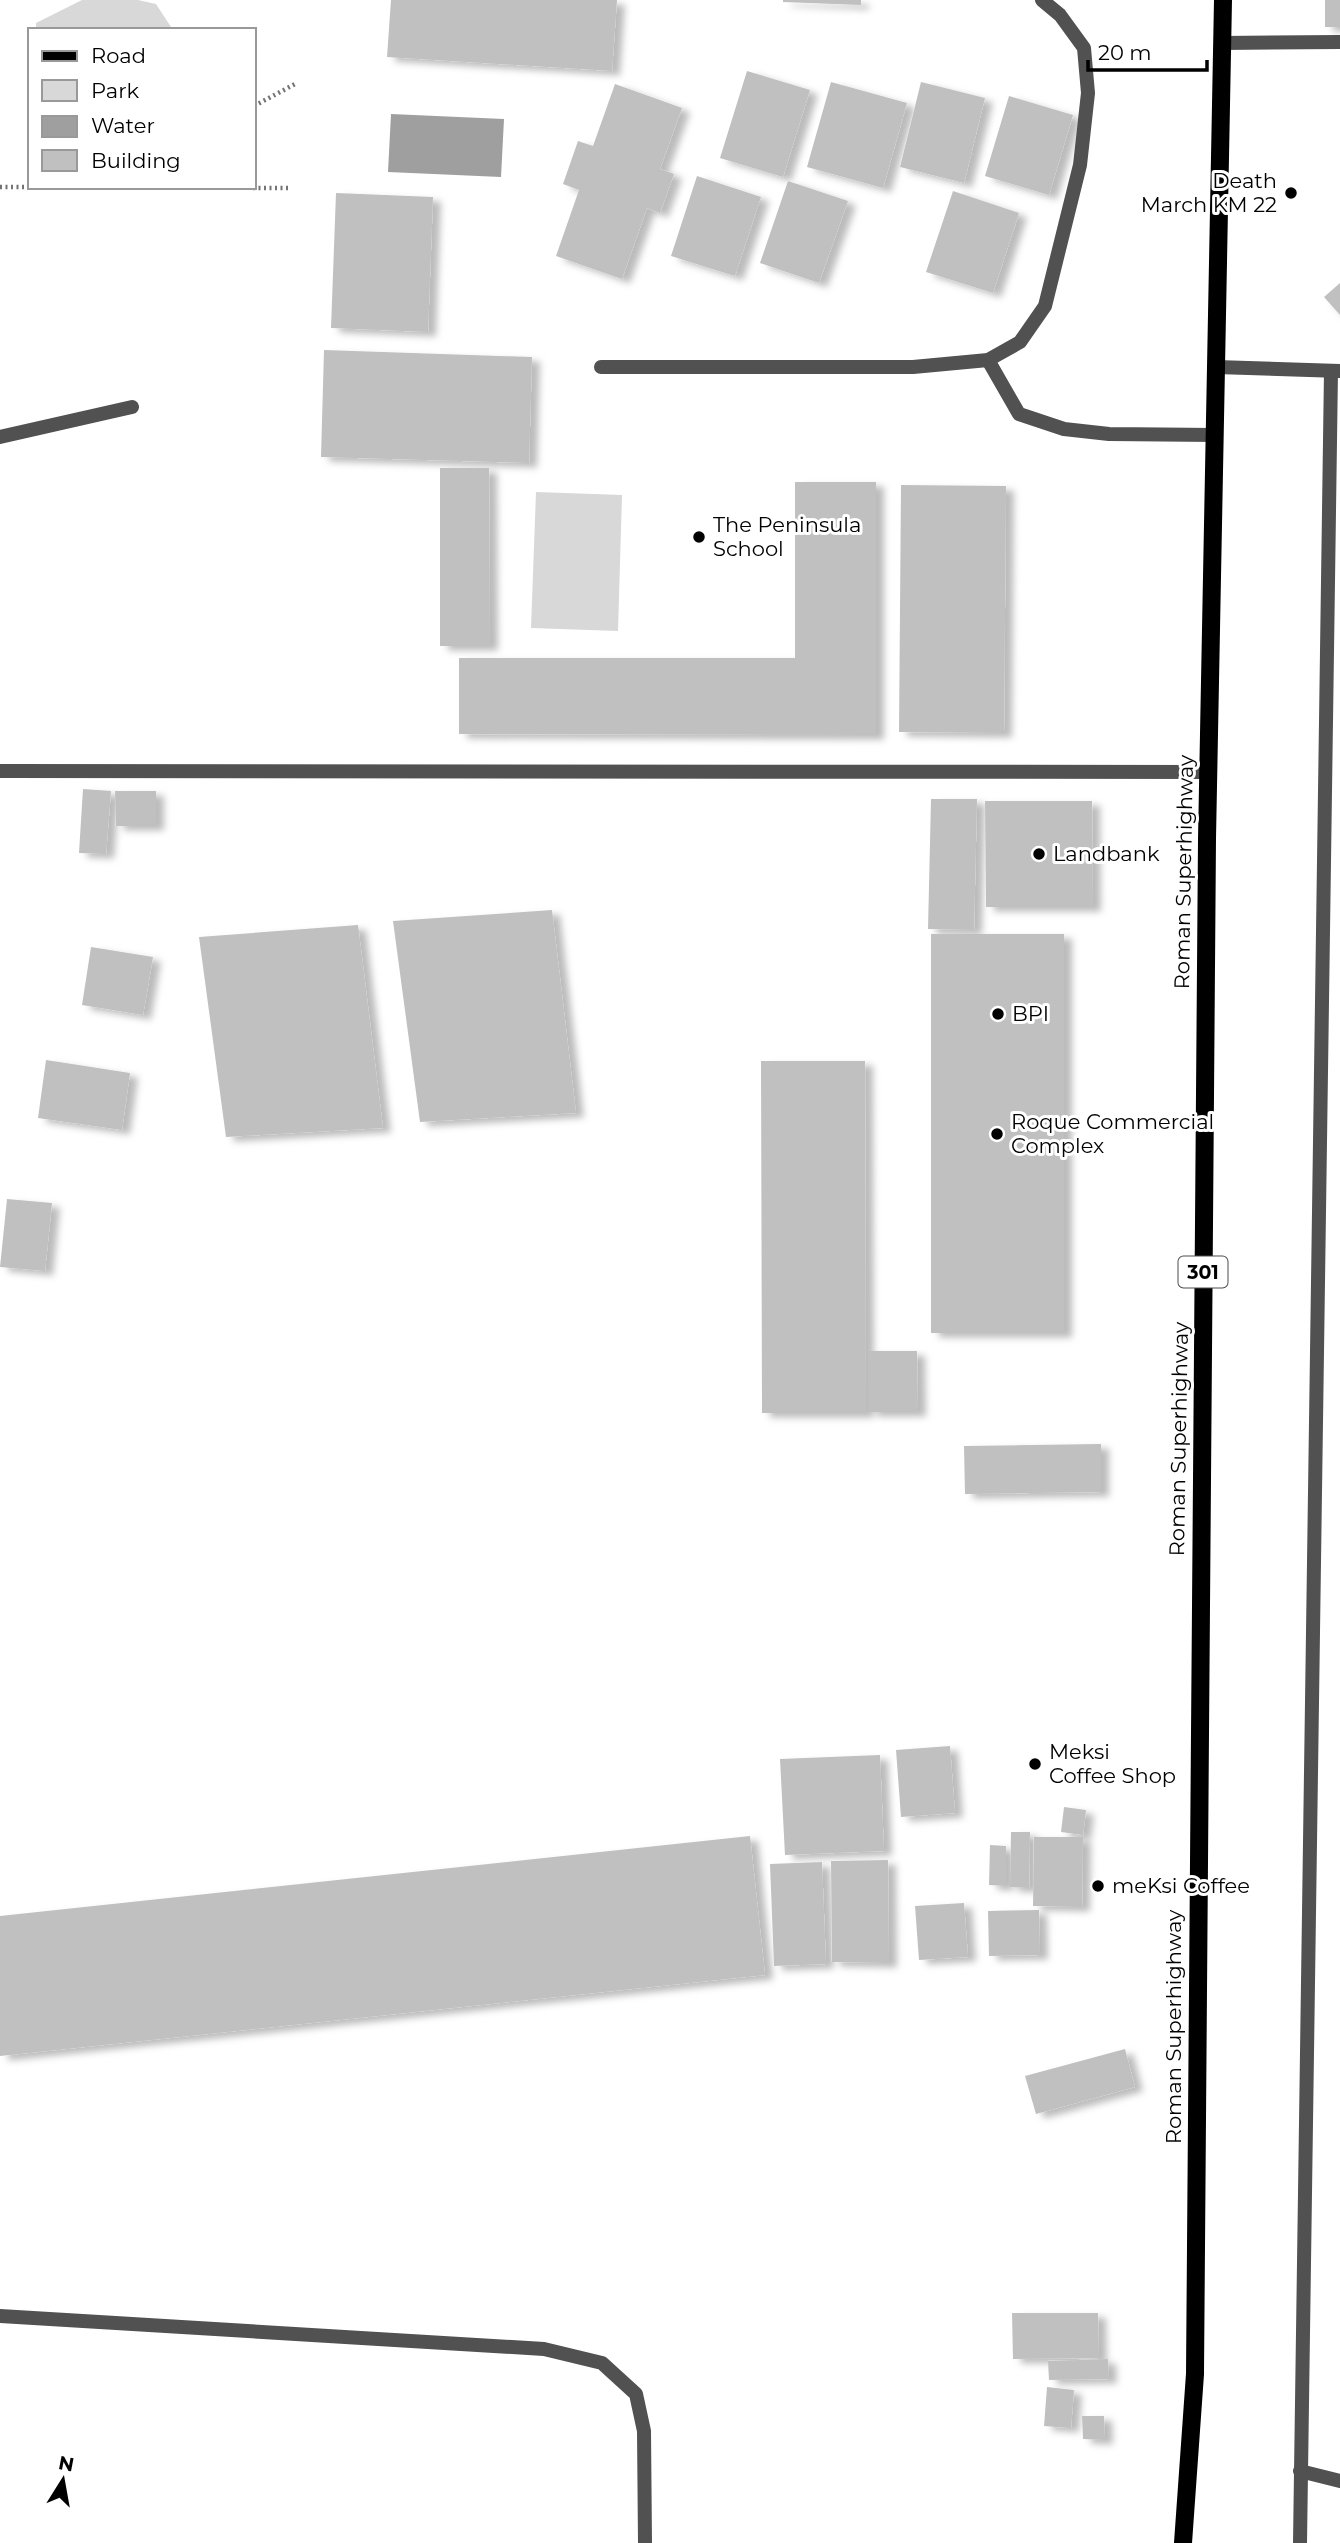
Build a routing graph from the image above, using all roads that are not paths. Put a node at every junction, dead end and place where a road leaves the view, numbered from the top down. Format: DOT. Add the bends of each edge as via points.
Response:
graph roads {
  1 [pos="1042,0"];
  2 [pos="1223,0"];
  3 [pos="1340,42"];
  4 [pos="1222,44"];
  5 [pos="988,360"];
  6 [pos="601,367"];
  7 [pos="1216,367"];
  8 [pos="1336,371"];
  9 [pos="132,407"];
  10 [pos="1214,435"];
  11 [pos="0,437"];
  12 [pos="0,771"];
  13 [pos="1208,772"];
  14 [pos="0,2316"];
  15 [pos="1300,2471"];
  16 [pos="1340,2481"];
  17 [pos="645,2543"];
  18 [pos="1183,2543"];
  19 [pos="1300,2543"];
  1 -- 5 [label="street" via="1060,15 1084,48 1088,93 1080,164 1045,306 1020,342"];
  2 -- 4 [label="main road, Roman Superhighway / 301"];
  3 -- 4 [label="street"];
  4 -- 7 [label="main road, Roman Superhighway / 301"];
  5 -- 6 [label="street" via="900,367"];
  5 -- 10 [label="street" via="1019,414 1030,418 1064,429 1108,434"];
  7 -- 8 [label="street"];
  7 -- 10 [label="main road, Roman Superhighway / 301"];
  8 -- 15 [label="street"];
  9 -- 11 [label="street"];
  10 -- 13 [label="main road, Roman Superhighway / 301"];
  12 -- 13 [label="street"];
  13 -- 18 [label="main road, Roman Superhighway / 301" via="1195,2374"];
  14 -- 17 [label="street" via="544,2349 603,2364 636,2393 644,2431"];
  15 -- 16 [label="street"];
  15 -- 19 [label="street"];
}
